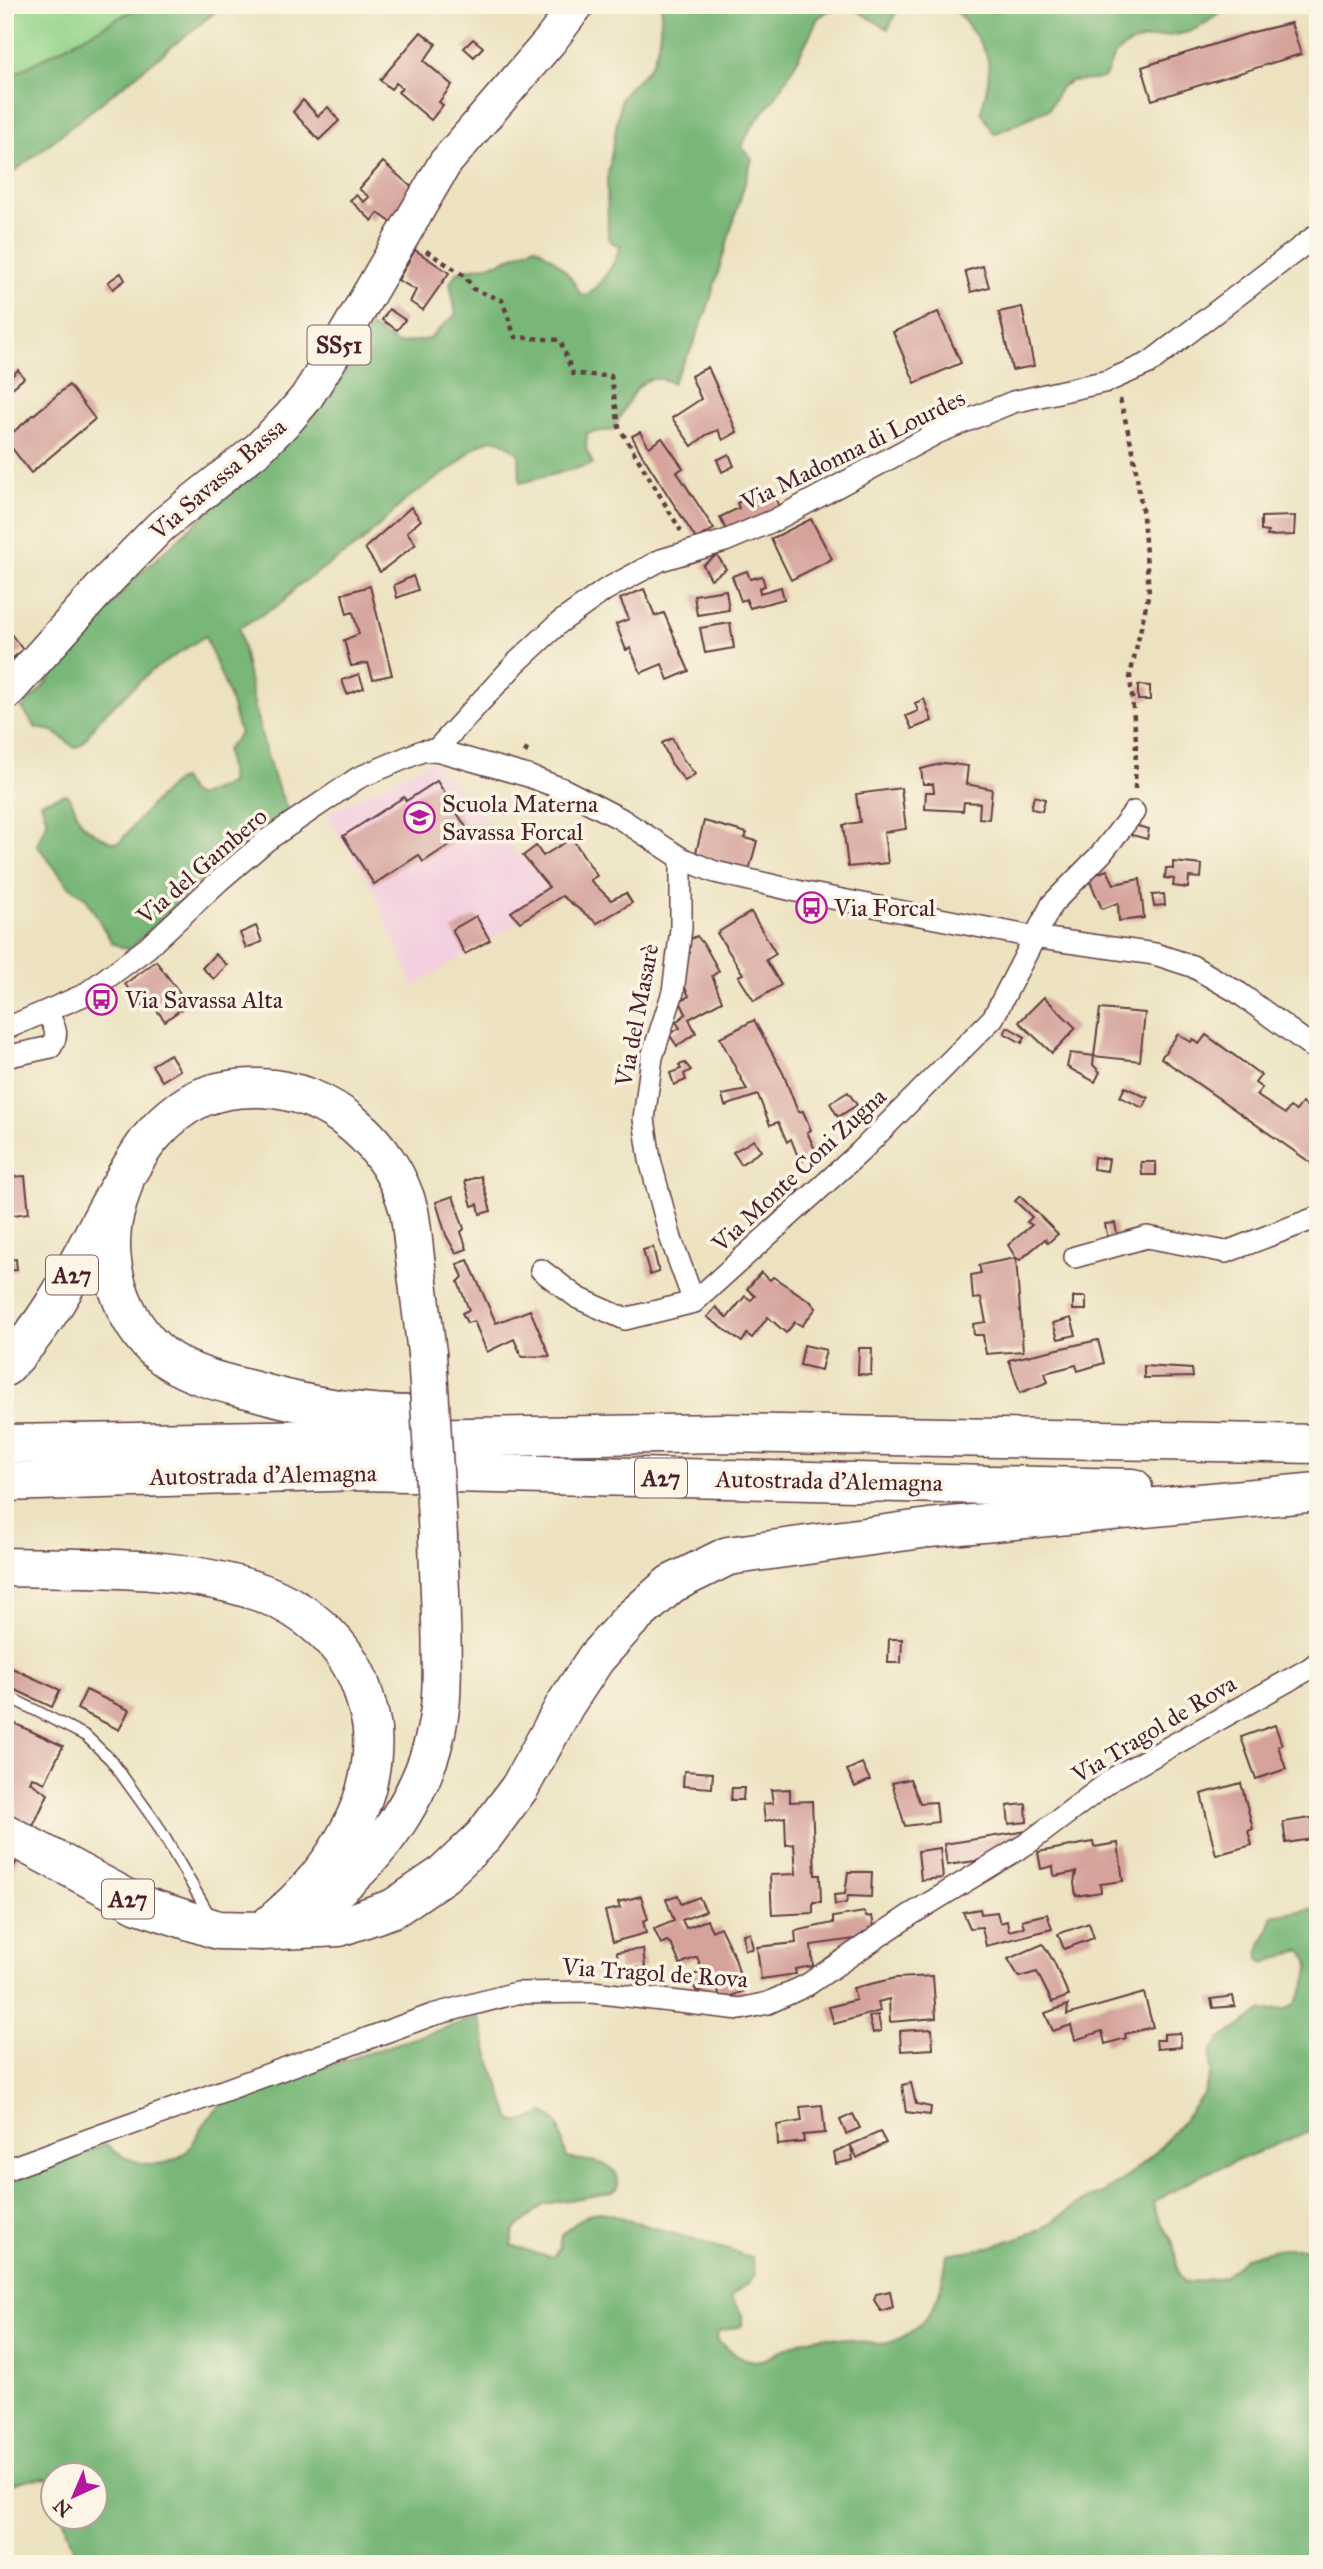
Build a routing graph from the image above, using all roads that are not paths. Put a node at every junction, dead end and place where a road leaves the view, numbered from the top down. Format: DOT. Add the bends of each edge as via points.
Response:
graph roads {
  1 [pos="577,5"];
  2 [pos="1318,234"];
  3 [pos="5,695"];
  4 [pos="436,750"];
  5 [pos="1134,812"];
  6 [pos="681,858"];
  7 [pos="1033,937"];
  8 [pos="47,1012"];
  9 [pos="5,1029"];
  10 [pos="1318,1051"];
  11 [pos="5,1057"];
  12 [pos="126,1175"];
  13 [pos="1318,1217"];
  14 [pos="1075,1257"];
  15 [pos="541,1270"];
  16 [pos="694,1302"];
  17 [pos="5,1367"];
  18 [pos="725,1433"];
  19 [pos="5,1444"];
  20 [pos="1318,1444"];
  21 [pos="5,1482"];
  22 [pos="1318,1492"];
  23 [pos="5,1567"];
  24 [pos="1318,1662"];
  25 [pos="5,1695"];
  26 [pos="5,1833"];
  27 [pos="218,1930"];
  28 [pos="262,1931"];
  29 [pos="5,2170"];
  1 -- 3 [label="main road, Via Savassa Bassa / SS51" via="445,163 306,398 258,449 161,526"];
  2 -- 4 [label="street, Via Madonna di Lourdes" via="1149,363 1115,378 1013,402 937,433 775,520 661,561 605,590 559,623 516,663"];
  4 -- 6 [label="street" via="563,789"];
  4 -- 8 [label="street, Via del Gambero" via="422,751 358,778 267,840 147,948 84,995"];
  5 -- 7 [label="street, Via Monte Coni Zugna" via="1052,904"];
  6 -- 7 [label="street" via="715,872 801,892"];
  6 -- 16 [label="street, Via del Masarè" via="681,929 673,992 652,1057 644,1119 671,1239"];
  7 -- 10 [label="street" via="1155,954 1192,966 1239,993"];
  7 -- 16 [label="street, Via Monte Coni Zugna" via="993,1018 860,1152"];
  8 -- 9 [label="street, Via del Gambero"];
  8 -- 11 [label="street" via="57,1038 51,1047"];
  12 -- 17 [label="highway, A27" via="40,1328"];
  12 -- 18 [label="highway, A27" via="111,1241 122,1302 153,1348 188,1370 305,1405 397,1415 587,1414"];
  12 -- 28 [label="highway, A27, bridge" via="153,1136 205,1094 279,1088 314,1099 346,1118 374,1143 408,1210 427,1353 438,1537 441,1698 433,1744 426,1767 381,1845 349,1880 309,1910"];
  13 -- 14 [label="street" via="1226,1252 1147,1237"];
  15 -- 16 [label="street, Via Monte Coni Zugna" via="578,1298 625,1319"];
  18 -- 19 [label="highway, Autostrada d'Alemagna / A27"];
  18 -- 20 [label="highway, Autostrada d'Alemagna / A27"];
  21 -- 22 [label="highway, Autostrada d'Alemagna / A27" via="361,1471"];
  22 -- 28 [label="highway, A27" via="929,1528 728,1556 671,1584 629,1621 596,1658 565,1705 520,1787 483,1836 443,1874 394,1908 339,1927"];
  23 -- 28 [label="highway" via="171,1571 218,1580 299,1611 334,1639 356,1672 365,1700 372,1728 372,1760 359,1808 335,1855 302,1897"];
  24 -- 29 [label="street, Via Tragol de Rova" via="1114,1778 1028,1843 807,1985 768,2003 740,2008 592,1992 516,1993 432,2015"];
  25 -- 27 [label="lane" via="86,1737 111,1759 157,1824"];
  26 -- 27 [label="highway, A27" via="138,1904"];
  27 -- 28 [label="highway, A27"];
}
